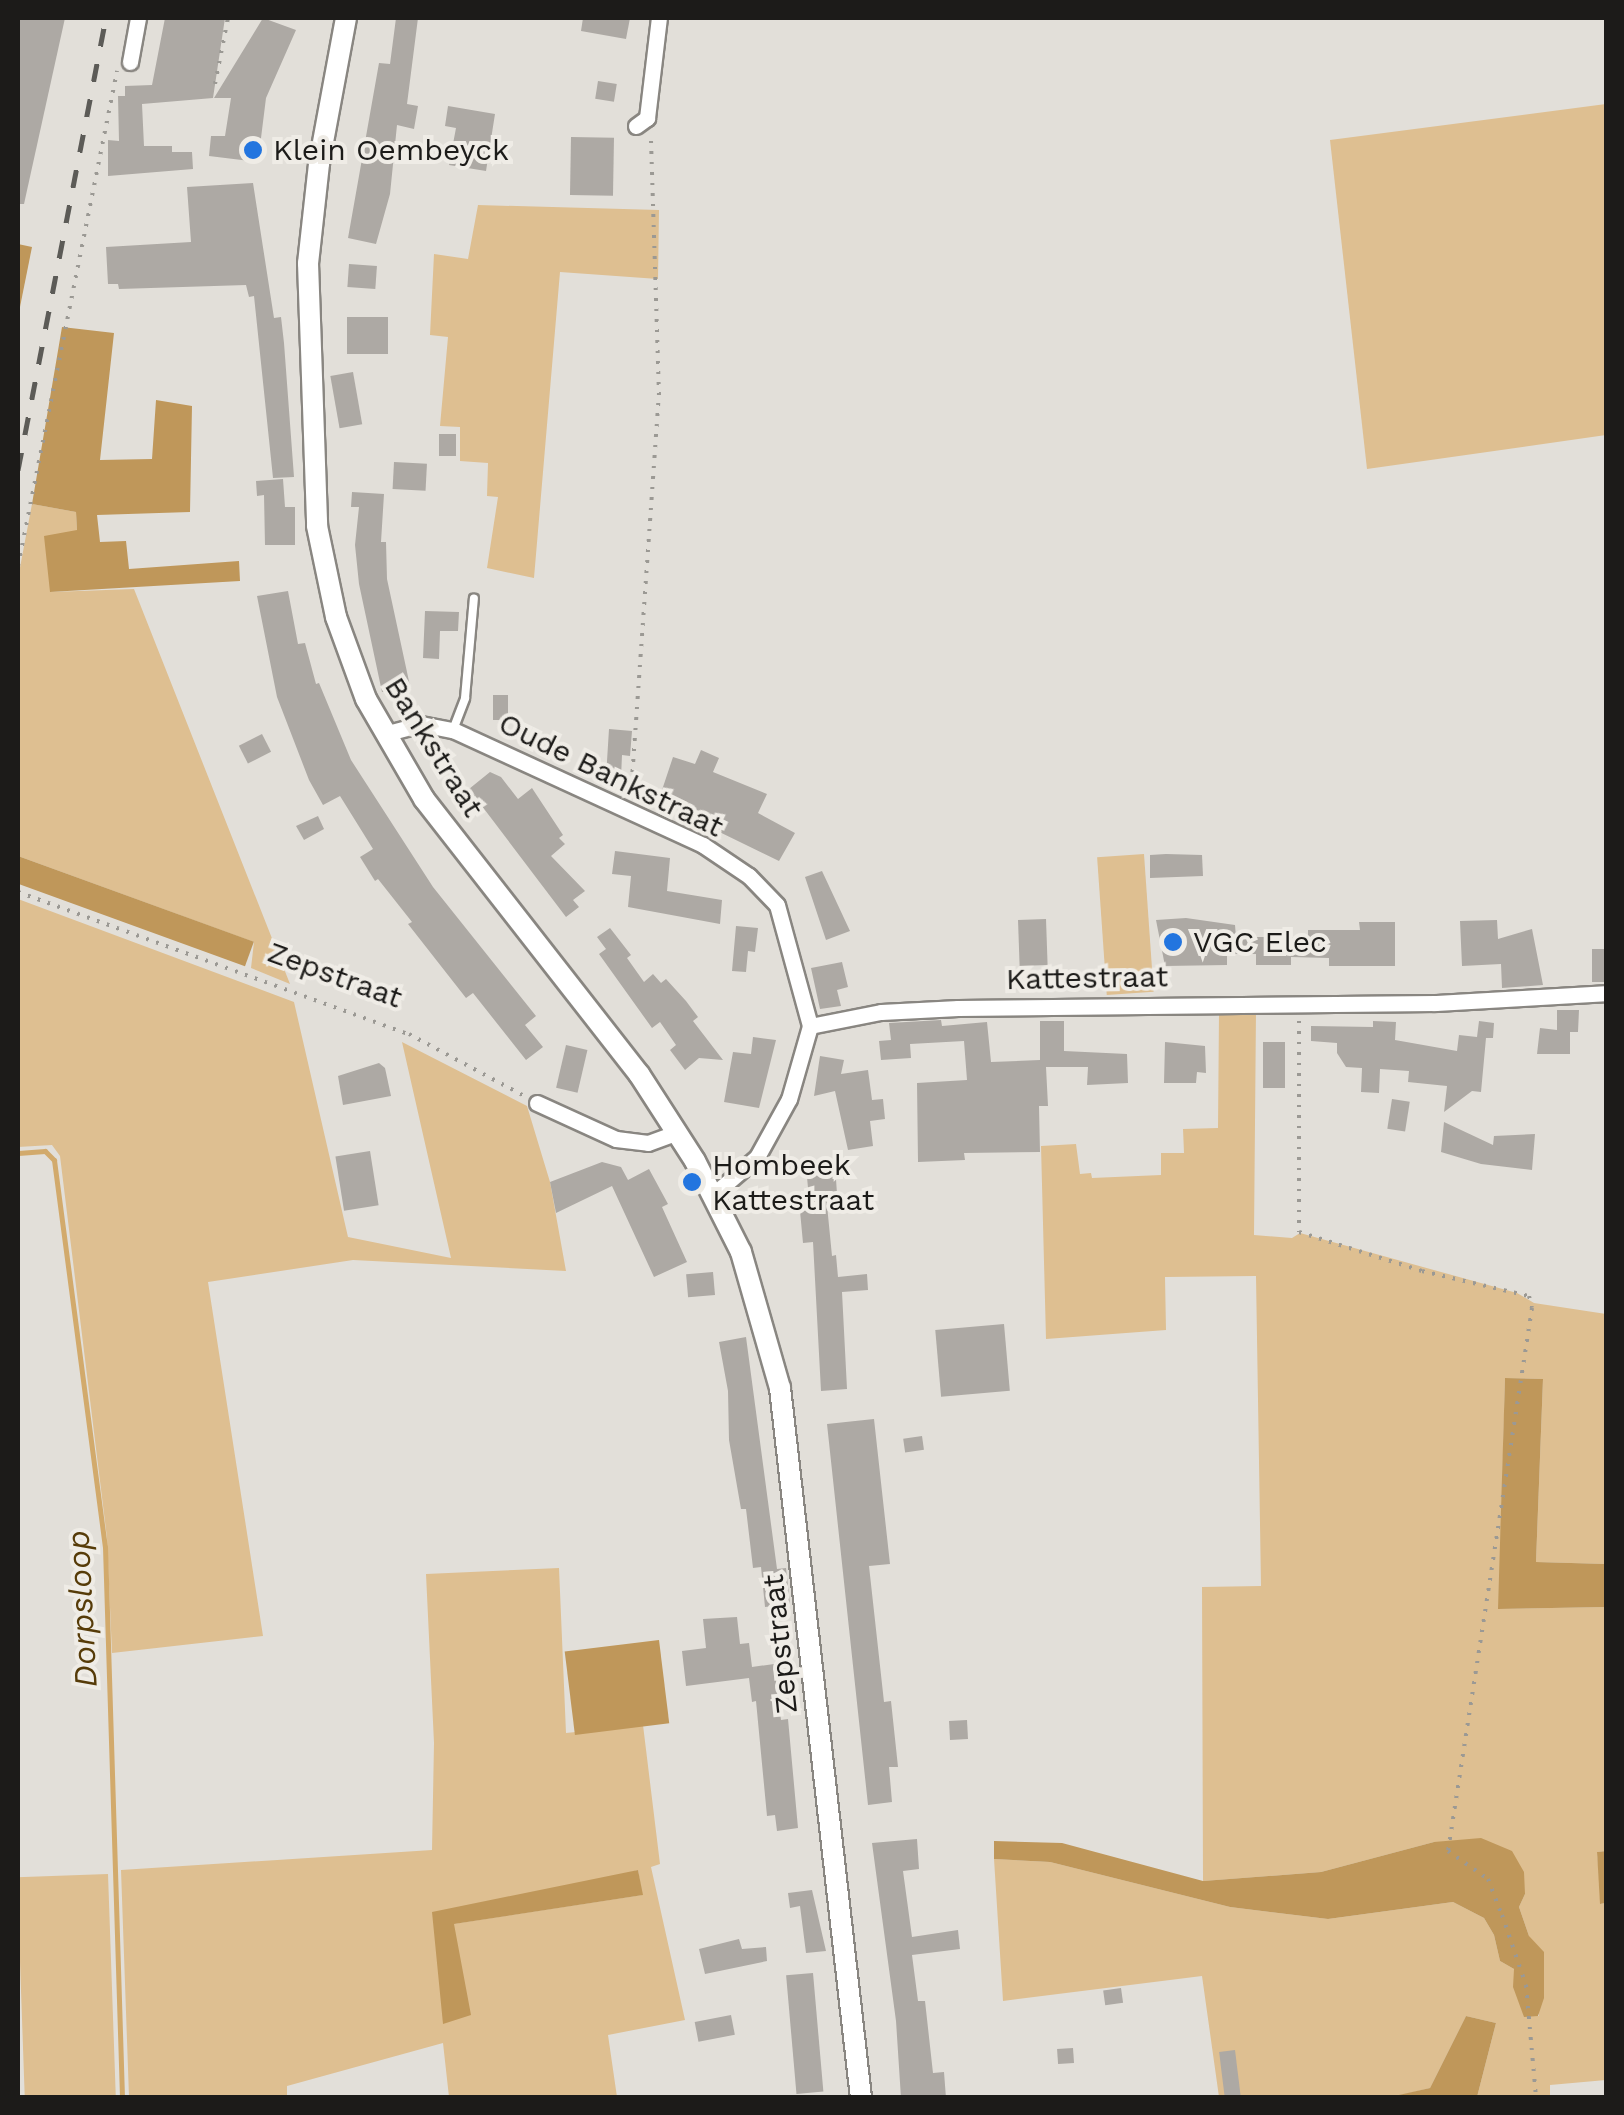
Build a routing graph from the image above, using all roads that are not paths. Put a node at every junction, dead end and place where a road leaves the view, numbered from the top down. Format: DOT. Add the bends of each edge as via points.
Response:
graph roads {
  1 [pos="138,18"];
  2 [pos="346,18"];
  3 [pos="659,18"];
  4 [pos="123,65"];
  5 [pos="636,126"];
  6 [pos="474,598"];
  7 [pos="453,730"];
  8 [pos="384,734"];
  9 [pos="1606,994"];
  10 [pos="810,1026"];
  11 [pos="537,1103"];
  12 [pos="678,1132"];
  13 [pos="714,1194"];
  14 [pos="861,2098"];
  1 -- 4 [label="street"];
  2 -- 8 [label="street, Bankstraat" via="312,216 313,454 318,526 336,617"];
  3 -- 5 [label="street" via="647,118"];
  6 -- 7 [label="lane" via="465,698"];
  7 -- 8 [label="street, Oude Bankstraat" via="420,724"];
  7 -- 10 [label="street, Oude Bankstraat" via="703,846 749,876 777,905"];
  8 -- 12 [label="street, Bankstraat" via="424,799"];
  9 -- 10 [label="street, Kattestraat" via="881,1012"];
  10 -- 13 [label="street" via="789,1099 757,1157"];
  11 -- 12 [label="street" via="616,1138 648,1143"];
  12 -- 13 [label="street, Bankstraat"];
  13 -- 14 [label="street, Zepstraat" via="741,1252 780,1388"];
}
